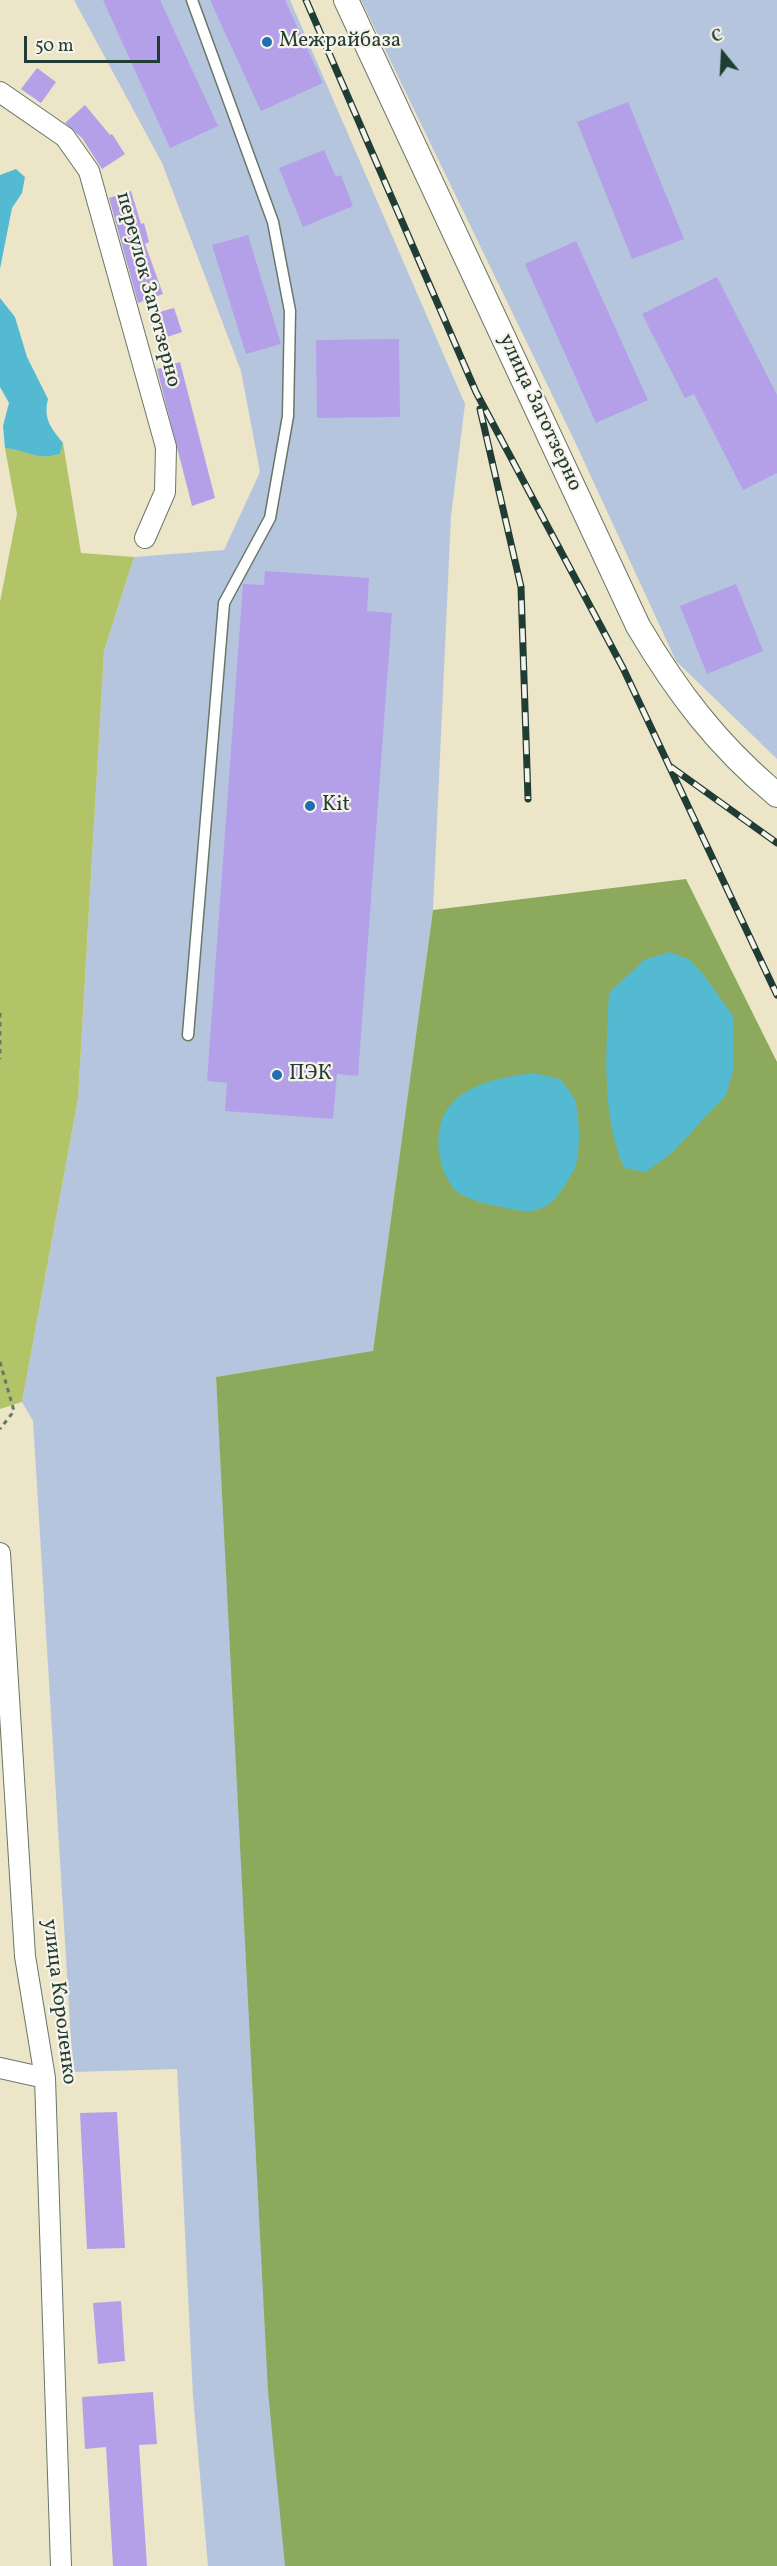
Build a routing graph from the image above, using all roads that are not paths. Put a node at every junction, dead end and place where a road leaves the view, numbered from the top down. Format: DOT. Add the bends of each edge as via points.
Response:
graph roads {
  1 [pos="192,0"];
  2 [pos="346,0"];
  3 [pos="0,92"];
  4 [pos="145,538"];
  5 [pos="777,795"];
  6 [pos="188,1035"];
  7 [pos="0,1553"];
  8 [pos="0,2068"];
  9 [pos="45,2078"];
  10 [pos="61,2566"];
  1 -- 6 [label="lane" via="273,222 291,311 288,416 270,518 224,603"];
  2 -- 5 [label="street, улица Заготзерно" via="638,626 704,725 743,767"];
  3 -- 4 [label="street, переулок Заготзерно" via="65,137 89,171 166,447 165,492"];
  7 -- 9 [label="street, улица Короленко" via="25,1956"];
  8 -- 9 [label="street"];
  9 -- 10 [label="street, улица Короленко"];
}
